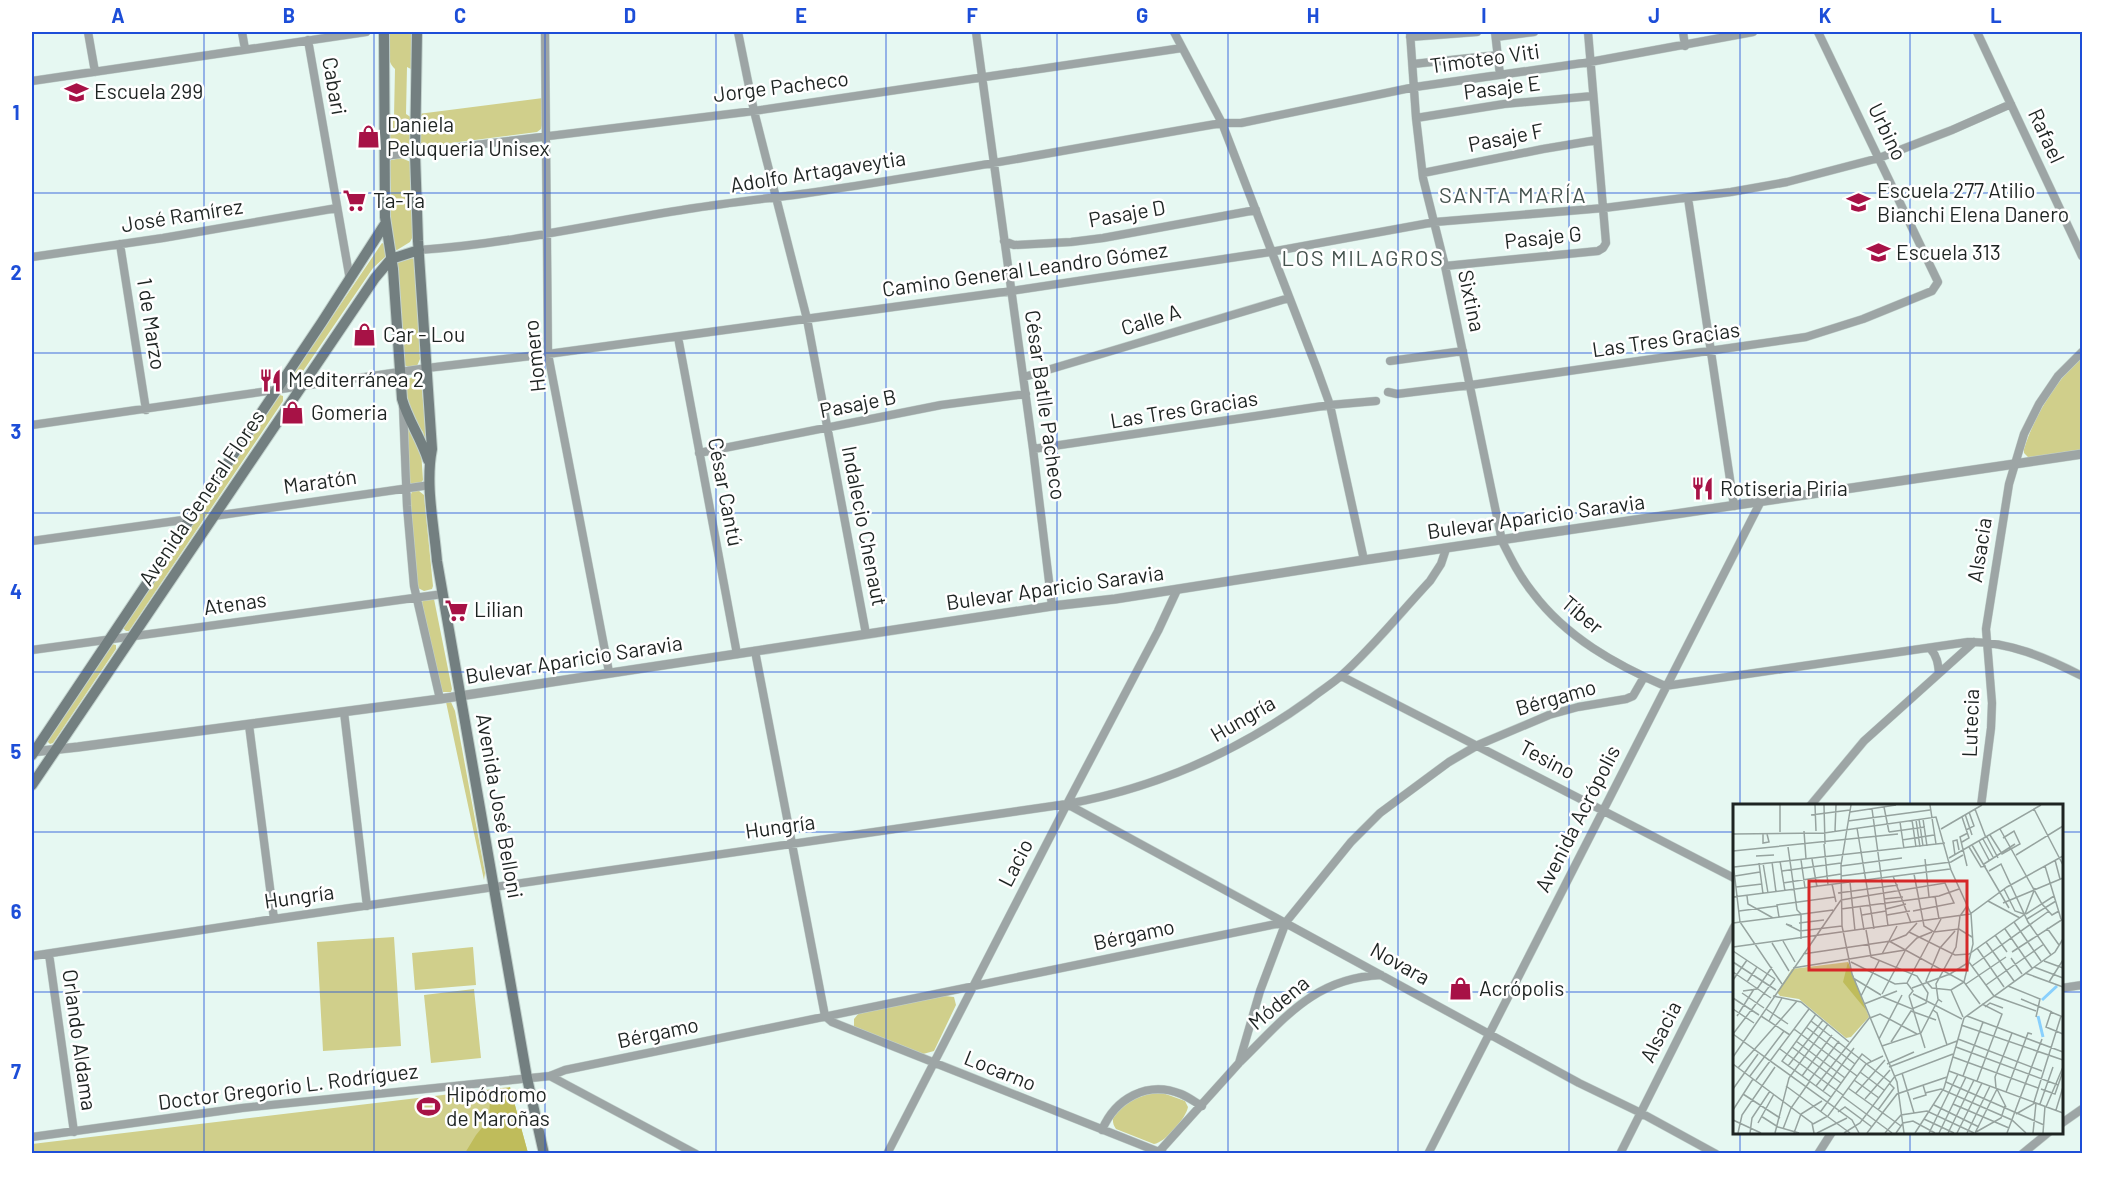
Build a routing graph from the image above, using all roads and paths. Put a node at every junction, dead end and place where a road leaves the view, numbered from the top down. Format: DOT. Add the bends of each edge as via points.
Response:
graph roads {
  1 [pos="88,32"];
  2 [pos="242,32"];
  3 [pos="366,32"];
  4 [pos="384,32"];
  5 [pos="417,32"];
  6 [pos="545,32"];
  7 [pos="738,32"];
  8 [pos="976,32"];
  9 [pos="1174,32"];
  10 [pos="1478,32"];
  11 [pos="1534,32"];
  12 [pos="1588,32"];
  13 [pos="1683,32"];
  14 [pos="1753,32"];
  15 [pos="1818,32"];
  16 [pos="1977,32"];
  17 [pos="1410,34"];
  18 [pos="1495,34"];
  19 [pos="308,40"];
  20 [pos="1685,46"];
  21 [pos="1182,48"];
  22 [pos="245,49"];
  23 [pos="1498,55"];
  24 [pos="1590,62"];
  25 [pos="1413,64"];
  26 [pos="95,72"];
  27 [pos="1500,75"];
  28 [pos="982,78"];
  29 [pos="32,81"];
  30 [pos="1414,87"];
  31 [pos="1593,96"];
  32 [pos="2011,104"];
  33 [pos="754,111"];
  34 [pos="1416,118"];
  35 [pos="1222,123"];
  36 [pos="546,138"];
  37 [pos="1597,140"];
  38 [pos="415,154"];
  39 [pos="384,156"];
  40 [pos="1880,159"];
  41 [pos="995,162"];
  42 [pos="1423,173"];
  43 [pos="777,196"];
  44 [pos="1688,198"];
  45 [pos="337,208"];
  46 [pos="1604,208"];
  47 [pos="1256,210"];
  48 [pos="1435,222"];
  49 [pos="386,224"];
  50 [pos="548,233"];
  51 [pos="1004,241"];
  52 [pos="120,244"];
  53 [pos="419,250"];
  54 [pos="1270,252"];
  55 [pos="32,256"];
  56 [pos="2082,256"];
  57 [pos="391,259"];
  58 [pos="1445,266"];
  59 [pos="350,280"];
  60 [pos="1938,282"];
  61 [pos="1011,291"];
  62 [pos="1289,298"];
  63 [pos="807,319"];
  64 [pos="678,337"];
  65 [pos="1463,351"];
  66 [pos="1710,352"];
  67 [pos="2082,352"];
  68 [pos="548,354"];
  69 [pos="1390,361"];
  70 [pos="427,368"];
  71 [pos="401,372"];
  72 [pos="1024,377"];
  73 [pos="1471,386"];
  74 [pos="300,387"];
  75 [pos="274,391"];
  76 [pos="1388,392"];
  77 [pos="1026,394"];
  78 [pos="1376,400"];
  79 [pos="403,401"];
  80 [pos="1330,405"];
  81 [pos="146,410"];
  82 [pos="32,425"];
  83 [pos="827,428"];
  84 [pos="1033,449"];
  85 [pos="699,453"];
  86 [pos="2082,454"];
  87 [pos="429,463"];
  88 [pos="2014,464"];
  89 [pos="430,485"];
  90 [pos="407,488"];
  91 [pos="1761,501"];
  92 [pos="1734,506"];
  93 [pos="214,516"];
  94 [pos="190,519"];
  95 [pos="32,541"];
  96 [pos="1502,541"];
  97 [pos="1446,549"];
  98 [pos="1364,560"];
  99 [pos="1177,590"];
  100 [pos="443,594"];
  101 [pos="416,598"];
  102 [pos="1052,606"];
  103 [pos="866,634"];
  104 [pos="132,637"];
  105 [pos="107,640"];
  106 [pos="1974,642"];
  107 [pos="1986,642"];
  108 [pos="1930,648"];
  109 [pos="32,650"];
  110 [pos="755,651"];
  111 [pos="737,654"];
  112 [pos="609,672"];
  113 [pos="1939,673"];
  114 [pos="1341,675"];
  115 [pos="2082,676"];
  116 [pos="1644,677"];
  117 [pos="1665,686"];
  118 [pos="460,696"];
  119 [pos="440,699"];
  120 [pos="344,712"];
  121 [pos="249,725"];
  122 [pos="1478,745"];
  123 [pos="55,749"];
  124 [pos="32,753"];
  125 [pos="32,785"];
  126 [pos="1066,804"];
  127 [pos="1812,804"];
  128 [pos="1981,804"];
  129 [pos="1602,810"];
  130 [pos="791,844"];
  131 [pos="1733,877"];
  132 [pos="494,888"];
  133 [pos="367,906"];
  134 [pos="274,919"];
  135 [pos="1286,922"];
  136 [pos="1733,929"];
  137 [pos="49,954"];
  138 [pos="32,956"];
  139 [pos="1383,975"];
  140 [pos="2082,984"];
  141 [pos="973,986"];
  142 [pos="2063,988"];
  143 [pos="825,1016"];
  144 [pos="1489,1034"];
  145 [pos="1239,1063"];
  146 [pos="934,1064"];
  147 [pos="549,1076"];
  148 [pos="527,1078"];
  149 [pos="1202,1106"];
  150 [pos="2082,1109"];
  151 [pos="1641,1113"];
  152 [pos="2063,1122"];
  153 [pos="1102,1130"];
  154 [pos="74,1132"];
  155 [pos="1831,1134"];
  156 [pos="2047,1134"];
  157 [pos="32,1137"];
  158 [pos="1160,1153"];
  159 [pos="544,1154"];
  160 [pos="696,1154"];
  161 [pos="887,1154"];
  162 [pos="1428,1154"];
  163 [pos="1620,1154"];
  164 [pos="1716,1154"];
  165 [pos="1818,1154"];
  166 [pos="2022,1154"];
  1 -- 26 [label="street"];
  2 -- 22 [label="street"];
  3 -- 19 [label="street"];
  4 -- 39 [label="main road, Avenida José Belloni"];
  5 -- 38 [label="main road, Avenida José Belloni"];
  6 -- 36 [label="street, Homero"];
  7 -- 33 [label="street, Indalecio Chenaut"];
  8 -- 28 [label="street, César Batlle Pacheco"];
  9 -- 21 [label="street"];
  10 -- 17 [label="street"];
  11 -- 18 [label="street"];
  12 -- 24 [label="street, Pasaje G"];
  13 -- 20 [label="street"];
  14 -- 20 [label="street, Timoteo Viti"];
  15 -- 40 [label="street, Urbino"];
  16 -- 32 [label="street, Rafael"];
  17 -- 25 [label="street, Sixtina"];
  18 -- 23 [label="street"];
  19 -- 22 [label="street"];
  19 -- 45 [label="street, Cabari"];
  20 -- 24 [label="street, Timoteo Viti"];
  21 -- 28 [label="street, Jorge Pacheco"];
  21 -- 35 [label="street"];
  22 -- 26 [label="street"];
  23 -- 25 [label="street"];
  23 -- 27 [label="street"];
  24 -- 27 [label="street, Timoteo Viti"];
  24 -- 31 [label="street, Pasaje G"];
  25 -- 30 [label="street, Sixtina"];
  26 -- 29 [label="street"];
  27 -- 30 [label="street, Timoteo Viti"];
  28 -- 33 [label="street, Jorge Pacheco"];
  28 -- 41 [label="street, César Batlle Pacheco"];
  30 -- 34 [label="street, Sixtina"];
  30 -- 35 [label="street, Timoteo Viti" via="1241,123"];
  31 -- 34 [label="street, Pasaje E" via="1504,104"];
  31 -- 37 [label="street, Pasaje G"];
  32 -- 40 [label="street, Camino General Leandro Gómez"];
  32 -- 56 [label="street, Rafael"];
  33 -- 36 [label="street, Jorge Pacheco"];
  33 -- 43 [label="street, Indalecio Chenaut"];
  34 -- 42 [label="street, Sixtina"];
  35 -- 41 [label="street, Adolfo Artagaveytia"];
  35 -- 47 [label="street"];
  36 -- 38 [label="street, Jorge Pacheco"];
  36 -- 50 [label="street, Homero"];
  37 -- 42 [label="street, Pasaje F"];
  37 -- 46 [label="street, Pasaje G"];
  38 -- 39 [label="street, Jorge Pacheco"];
  38 -- 53 [label="main road, Avenida José Belloni"];
  39 -- 49 [label="main road, Avenida José Belloni"];
  40 -- 44 [label="street, Camino General Leandro Gómez" via="1787,182"];
  40 -- 60 [label="street, Urbino"];
  41 -- 43 [label="street, Adolfo Artagaveytia"];
  41 -- 51 [label="street, César Batlle Pacheco"];
  42 -- 48 [label="street, Sixtina"];
  43 -- 50 [label="street, Adolfo Artagaveytia"];
  43 -- 63 [label="street, Indalecio Chenaut"];
  44 -- 46 [label="street, Camino General Leandro Gómez"];
  44 -- 66 [label="street"];
  45 -- 52 [label="street, José Ramírez"];
  45 -- 59 [label="street, Cabari"];
  46 -- 48 [label="street, Camino General Leandro Gómez"];
  46 -- 58 [label="street, Pasaje G" via="1606,243 1598,251"];
  47 -- 51 [label="street, Pasaje D" via="1071,242"];
  47 -- 54 [label="street"];
  48 -- 54 [label="street, Camino General Leandro Gómez"];
  48 -- 58 [label="street, Sixtina"];
  49 -- 57 [label="main road, Avenida José Belloni"];
  49 -- 59 [label="main road, Avenida General Flores"];
  50 -- 53 [label="street, Adolfo Artagaveytia"];
  50 -- 68 [label="street, Homero"];
  51 -- 61 [label="street, César Batlle Pacheco"];
  52 -- 55 [label="street, José Ramírez"];
  52 -- 81 [label="street, 1 de Marzo"];
  53 -- 57 [label="main road"];
  53 -- 70 [label="main road, Avenida José Belloni"];
  54 -- 61 [label="street, Camino General Leandro Gómez"];
  54 -- 62 [label="street"];
  57 -- 71 [label="main road, Avenida José Belloni"];
  57 -- 74 [label="main road, Avenida General Flores"];
  58 -- 65 [label="street, Sixtina"];
  59 -- 75 [label="main road, Avenida General Flores"];
  60 -- 66 [label="street, Las Tres Gracias" via="1932,291 1806,337"];
  61 -- 63 [label="street, Camino General Leandro Gómez"];
  61 -- 72 [label="street, César Batlle Pacheco"];
  62 -- 72 [label="street, Calle A"];
  62 -- 80 [label="street"];
  63 -- 64 [label="street, Camino General Leandro Gómez"];
  63 -- 83 [label="street, Indalecio Chenaut"];
  64 -- 68 [label="street, Camino General Leandro Gómez"];
  64 -- 85 [label="street, César Cantú"];
  65 -- 69 [label="street"];
  65 -- 73 [label="street, Sixtina"];
  66 -- 73 [label="street, Las Tres Gracias"];
  66 -- 92 [label="street"];
  67 -- 88 [label="street, Alsacia" via="2043,396"];
  68 -- 70 [label="street, Camino General Leandro Gómez"];
  68 -- 112 [label="street, Homero"];
  70 -- 71 [label="street, Camino General Leandro Gómez"];
  70 -- 87 [label="main road, Avenida José Belloni" via="432,449"];
  71 -- 74 [label="street, Camino General Leandro Gómez"];
  71 -- 79 [label="main road, Avenida José Belloni"];
  72 -- 77 [label="street, César Batlle Pacheco"];
  73 -- 76 [label="street, Las Tres Gracias"];
  73 -- 96 [label="street, Sixtina"];
  74 -- 75 [label="street, Camino General Leandro Gómez"];
  74 -- 93 [label="main road, Avenida General Flores"];
  75 -- 81 [label="street, Camino General Leandro Gómez"];
  75 -- 94 [label="main road, Avenida General Flores"];
  77 -- 83 [label="street, Pasaje B" via="941,405"];
  77 -- 84 [label="street, César Batlle Pacheco"];
  78 -- 80 [label="street, Las Tres Gracias"];
  79 -- 87 [label="main road, Avenida José Belloni"];
  79 -- 90 [label="street, Avenida José Belloni"];
  80 -- 84 [label="street, Las Tres Gracias"];
  80 -- 98 [label="street"];
  81 -- 82 [label="street, Camino General Leandro Gómez"];
  83 -- 85 [label="street, Pasaje B"];
  83 -- 103 [label="street, Indalecio Chenaut"];
  84 -- 102 [label="street, César Batlle Pacheco"];
  85 -- 111 [label="street, César Cantú"];
  86 -- 88 [label="street, Bulevar Aparicio Saravia"];
  87 -- 89 [label="main road, Avenida José Belloni"];
  88 -- 91 [label="street, Bulevar Aparicio Saravia"];
  88 -- 107 [label="street, Alsacia"];
  89 -- 90 [label="street, Maratón"];
  89 -- 100 [label="main road, Avenida José Belloni"];
  90 -- 93 [label="street, Maratón"];
  90 -- 101 [label="street, Avenida José Belloni"];
  91 -- 92 [label="street, Bulevar Aparicio Saravia"];
  91 -- 117 [label="street, Avenida Acrópolis"];
  92 -- 96 [label="street, Bulevar Aparicio Saravia"];
  93 -- 104 [label="main road, Avenida General Flores"];
  94 -- 95 [label="street"];
  94 -- 105 [label="main road, Avenida General Flores"];
  96 -- 97 [label="street, Bulevar Aparicio Saravia"];
  96 -- 116 [label="street, Tíber" via="1532,593 1568,630"];
  97 -- 98 [label="street, Bulevar Aparicio Saravia"];
  97 -- 114 [label="street, Hungría" via="1430,581"];
  98 -- 99 [label="street, Bulevar Aparicio Saravia"];
  99 -- 102 [label="street, Bulevar Aparicio Saravia"];
  99 -- 126 [label="street, Lacio"];
  100 -- 101 [label="street, Atenas"];
  100 -- 118 [label="main road, Avenida José Belloni"];
  101 -- 104 [label="street, Atenas"];
  101 -- 119 [label="street, Avenida José Belloni"];
  102 -- 103 [label="street, Bulevar Aparicio Saravia"];
  103 -- 110 [label="street, Bulevar Aparicio Saravia"];
  104 -- 105 [label="street, Atenas"];
  104 -- 123 [label="main road, Avenida General Flores"];
  105 -- 109 [label="street, Atenas"];
  105 -- 124 [label="main road, Avenida General Flores"];
  106 -- 107 [label="street"];
  106 -- 108 [label="street"];
  106 -- 113 [label="street"];
  107 -- 115 [label="street" via="2032,654"];
  107 -- 128 [label="street, Lutecia" via="1991,720"];
  108 -- 113 [label="street" via="1935,653"];
  108 -- 117 [label="street"];
  110 -- 111 [label="street, Bulevar Aparicio Saravia"];
  110 -- 130 [label="street"];
  111 -- 112 [label="street, Bulevar Aparicio Saravia"];
  112 -- 118 [label="street, Bulevar Aparicio Saravia"];
  113 -- 127 [label="street" via="1864,741"];
  114 -- 122 [label="street, Tesino"];
  114 -- 126 [label="street, Hungría" via="1288,715 1210,759 1141,786"];
  116 -- 117 [label="street, Tíber"];
  116 -- 122 [label="street, Bérgamo" via="1634,696 1549,715"];
  117 -- 129 [label="street, Avenida Acrópolis"];
  118 -- 119 [label="street, Bulevar Aparicio Saravia"];
  118 -- 132 [label="main road, Avenida José Belloni"];
  119 -- 120 [label="street, Bulevar Aparicio Saravia"];
  120 -- 121 [label="street, Bulevar Aparicio Saravia"];
  120 -- 133 [label="street"];
  121 -- 123 [label="street, Bulevar Aparicio Saravia"];
  121 -- 134 [label="street"];
  122 -- 129 [label="street, Tesino"];
  122 -- 135 [label="street, Bérgamo" via="1380,813 1350,842"];
  123 -- 124 [label="street, Bulevar Aparicio Saravia"];
  123 -- 125 [label="main road, Avenida General Flores"];
  126 -- 130 [label="street, Hungría"];
  126 -- 135 [label="street, Novara"];
  126 -- 141 [label="street, Lacio"];
  129 -- 131 [label="street, Tesino"];
  129 -- 144 [label="street, Avenida Acrópolis"];
  130 -- 132 [label="street, Hungría"];
  130 -- 143 [label="street"];
  132 -- 133 [label="street, Hungría"];
  132 -- 148 [label="main road, Avenida José Belloni"];
  133 -- 134 [label="street, Hungría"];
  134 -- 137 [label="street, Hungría"];
  135 -- 139 [label="street, Novara"];
  135 -- 141 [label="street, Bérgamo"];
  135 -- 145 [label="street, Módena"];
  136 -- 151 [label="street, Alsacia"];
  137 -- 138 [label="street, Hungría"];
  137 -- 154 [label="street, Orlando Aldama"];
  139 -- 144 [label="street, Novara"];
  139 -- 145 [label="street, Módena" via="1337,983 1315,994"];
  140 -- 142 [label="street"];
  141 -- 143 [label="street, Bérgamo"];
  141 -- 146 [label="street, Lacio"];
  143 -- 146 [label="street, Locarno"];
  143 -- 147 [label="street, Bérgamo"];
  144 -- 151 [label="street, Novara"];
  144 -- 162 [label="street, Avenida Acrópolis"];
  145 -- 149 [label="street, Módena"];
  146 -- 153 [label="street, Locarno"];
  146 -- 161 [label="street, Lacio"];
  147 -- 148 [label="street, Doctor Gregorio L. Rodríguez"];
  147 -- 160 [label="street"];
  148 -- 154 [label="street, Doctor Gregorio L. Rodríguez" via="242,1108"];
  148 -- 159 [label="main road, Avenida José Belloni"];
  149 -- 153 [label="street" via="1170,1091 1142,1091 1118,1106"];
  149 -- 158 [label="street, Módena"];
  150 -- 152 [label="street"];
  151 -- 163 [label="street, Alsacia"];
  151 -- 164 [label="street, Novara"];
  153 -- 158 [label="street, Locarno"];
  154 -- 157 [label="street, Doctor Gregorio L. Rodríguez"];
  155 -- 165 [label="street"];
  156 -- 166 [label="street"];
}
